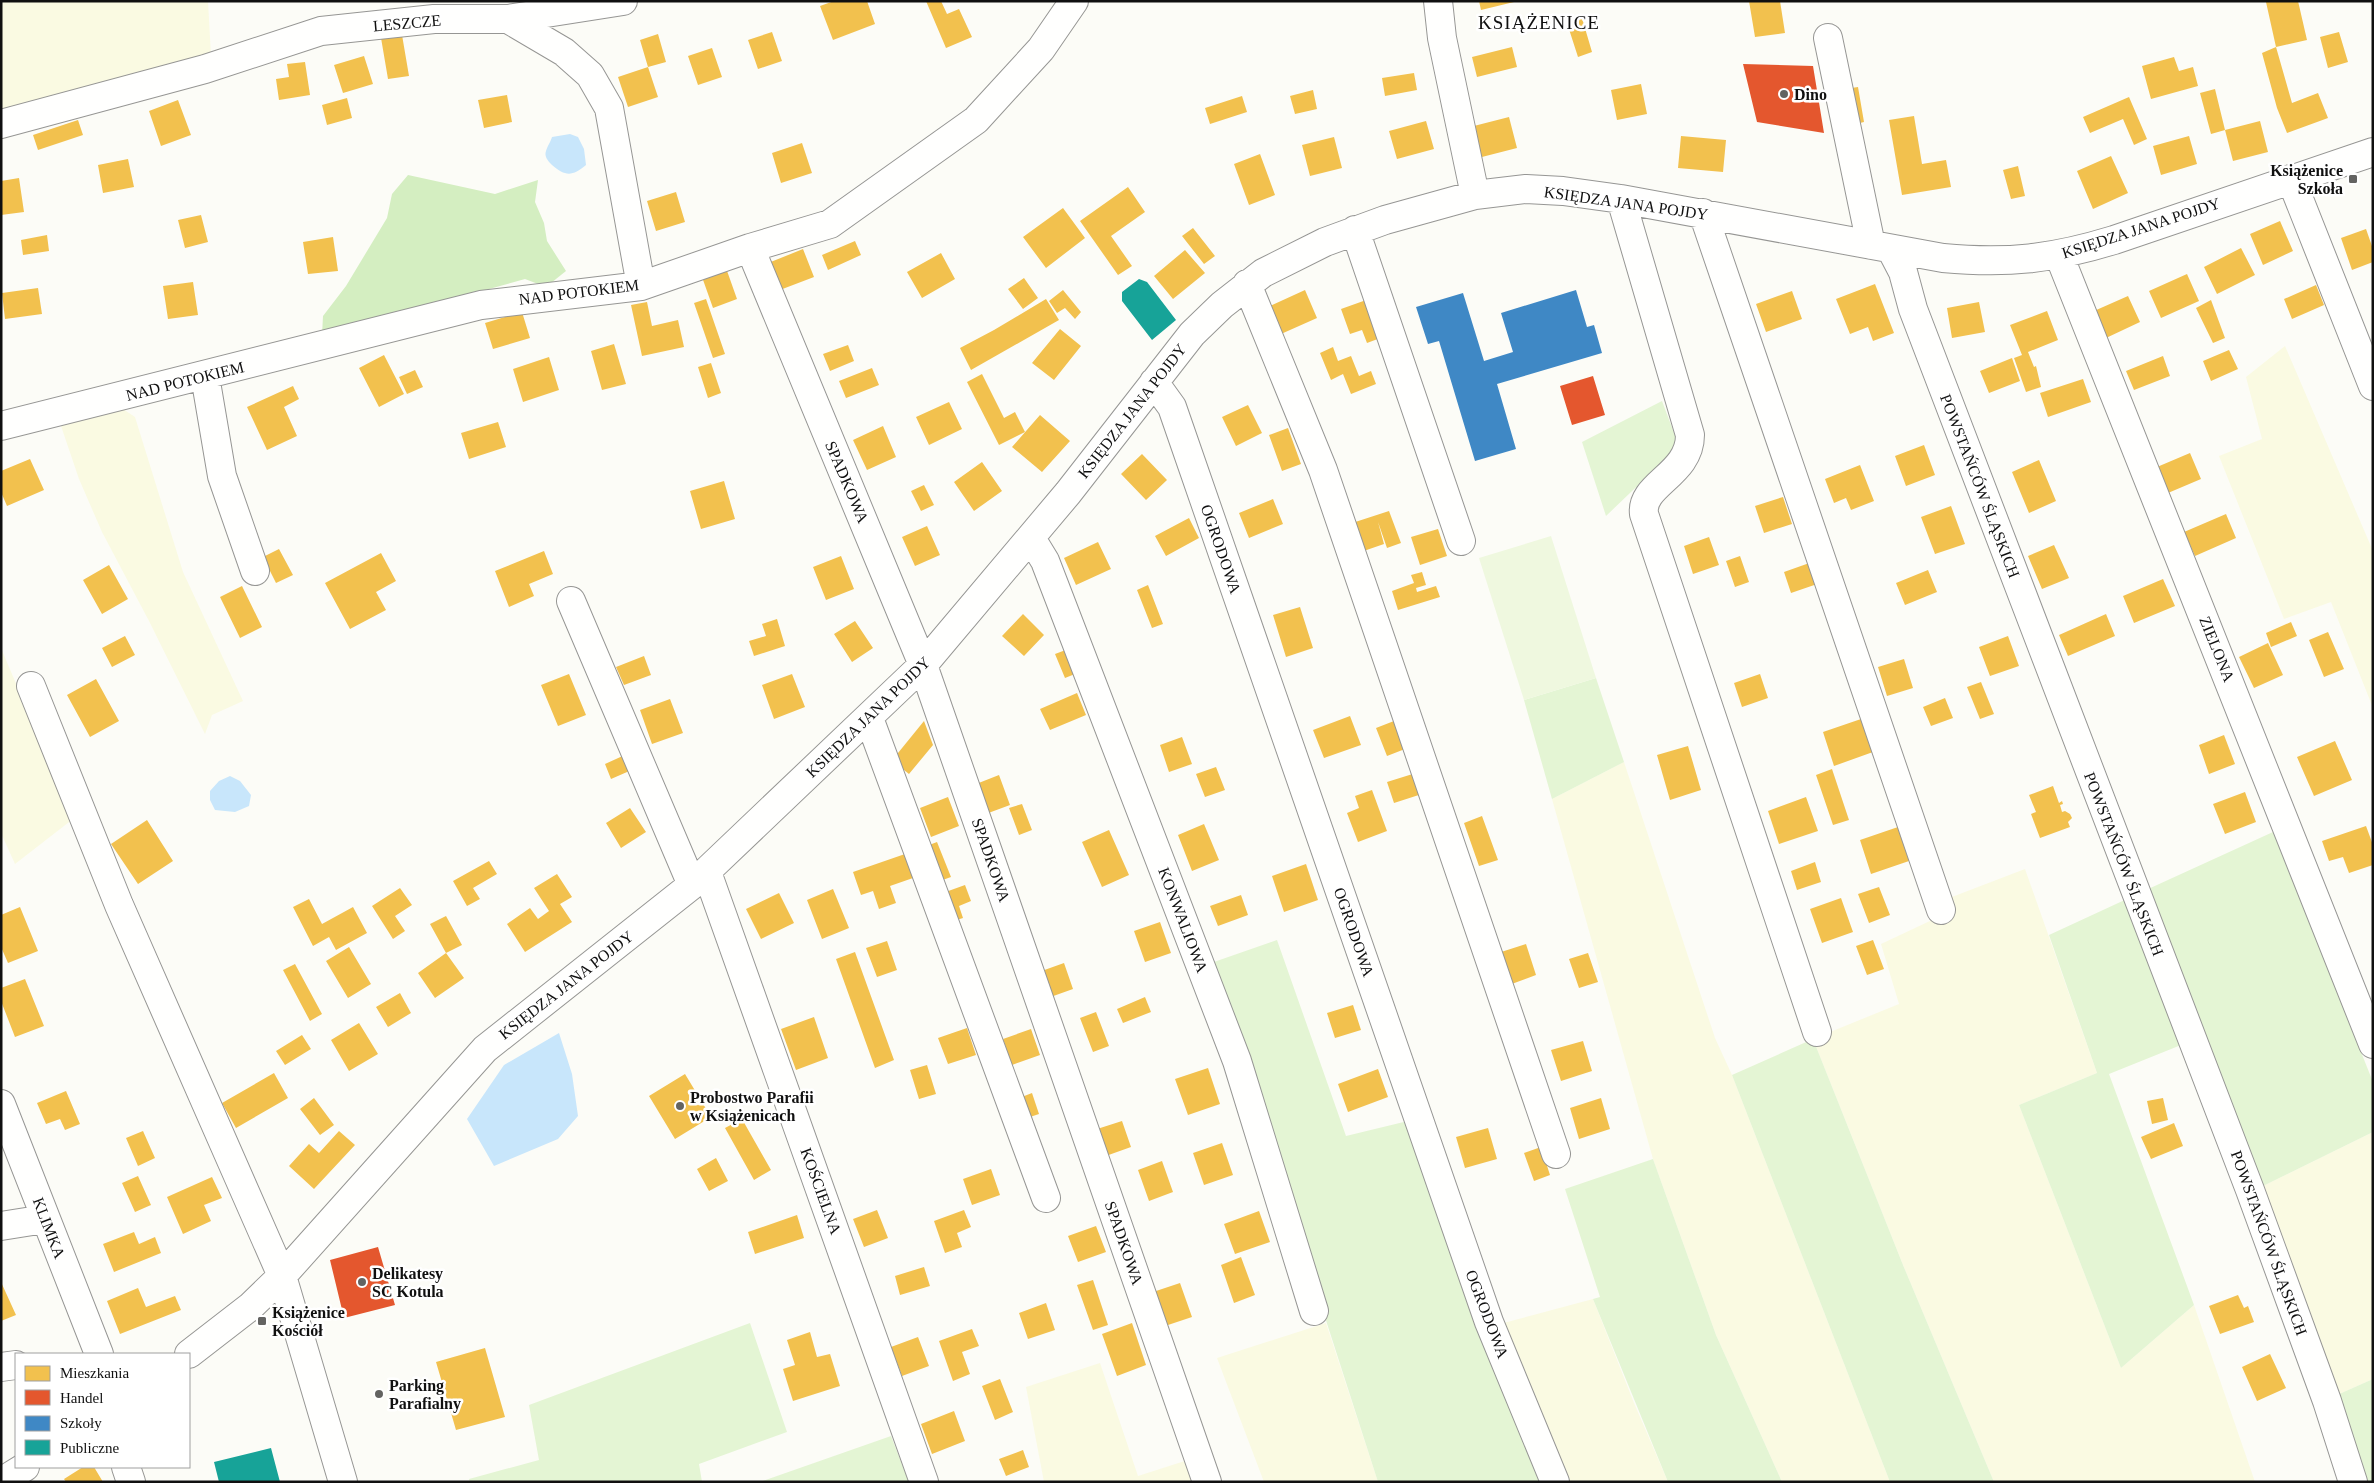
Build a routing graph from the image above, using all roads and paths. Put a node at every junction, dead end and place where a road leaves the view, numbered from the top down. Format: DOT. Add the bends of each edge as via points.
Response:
graph roads {
  1 [pos="623,1"];
  2 [pos="1074,1"];
  3 [pos="1438,1"];
  4 [pos="508,19"];
  5 [pos="1828,38"];
  6 [pos="1,124"];
  7 [pos="2373,152"];
  8 [pos="2291,179"];
  9 [pos="1475,195"];
  10 [pos="1621,199"];
  11 [pos="1703,213"];
  12 [pos="1355,230"];
  13 [pos="1881,247"];
  14 [pos="750,248"];
  15 [pos="2059,255"];
  16 [pos="1247,284"];
  17 [pos="641,286"];
  18 [pos="205,376"];
  19 [pos="1154,382"];
  20 [pos="2373,386"];
  21 [pos="1,426"];
  22 [pos="1030,538"];
  23 [pos="1461,541"];
  24 [pos="255,571"];
  25 [pos="571,601"];
  26 [pos="923,665"];
  27 [pos="31,686"];
  28 [pos="869,718"];
  29 [pos="700,879"];
  30 [pos="1941,910"];
  31 [pos="1817,1032"];
  32 [pos="2373,1044"];
  33 [pos="1,1104"];
  34 [pos="1556,1154"];
  35 [pos="1046,1198"];
  36 [pos="45,1219"];
  37 [pos="1,1226"];
  38 [pos="282,1276"];
  39 [pos="1314,1311"];
  40 [pos="93,1353"];
  41 [pos="189,1353"];
  42 [pos="15,1365"];
  43 [pos="1,1367"];
  44 [pos="22,1468"];
  45 [pos="126,1468"];
  46 [pos="1,1482"];
  47 [pos="131,1482"];
  48 [pos="343,1482"];
  49 [pos="924,1482"];
  50 [pos="1207,1482"];
  51 [pos="1555,1482"];
  52 [pos="2353,1482"];
  1 -- 4 [label="street, LESZCZE"];
  2 -- 14 [label="street, NAD POTOKIEM" via="1041,49 976,120 830,224"];
  3 -- 9 [label="street" via="1442,38"];
  4 -- 6 [label="street, LESZCZE" via="434,19 321,31 205,69"];
  4 -- 17 [label="street" via="564,52 590,75 608,108"];
  5 -- 13 [label="street, POWSTAŃCÓW ŚLĄSKICH"];
  7 -- 8 [label="street, KSIĘDZA JANA POJDY"];
  8 -- 15 [label="street, KSIĘDZA JANA POJDY" via="2114,240"];
  8 -- 20 [label="street"];
  9 -- 10 [label="street, KSIĘDZA JANA POJDY" via="1508,190 1544,190"];
  9 -- 12 [label="street, KSIĘDZA JANA POJDY"];
  10 -- 11 [label="street, KSIĘDZA JANA POJDY"];
  10 -- 31 [label="street" via="1690,435 1688,448 1677,468 1646,497 1644,514"];
  11 -- 13 [label="street, KSIĘDZA JANA POJDY"];
  11 -- 30 [label="street"];
  12 -- 16 [label="street, KSIĘDZA JANA POJDY" via="1298,254"];
  12 -- 23 [label="street"];
  13 -- 15 [label="street, KSIĘDZA JANA POJDY" via="1943,258 1995,262"];
  13 -- 52 [label="street, POWSTAŃCÓW ŚLĄSKICH" via="1903,272 1916,318 2250,1190"];
  14 -- 17 [label="street, NAD POTOKIEM"];
  14 -- 26 [label="street, SPADKOWA"];
  15 -- 32 [label="street, ZIELONA"];
  16 -- 19 [label="street, KSIĘDZA JANA POJDY" via="1207,318"];
  16 -- 34 [label="street" via="1323,470"];
  17 -- 18 [label="street, NAD POTOKIEM" via="481,305"];
  18 -- 21 [label="street, NAD POTOKIEM"];
  18 -- 24 [label="street" via="222,476"];
  19 -- 22 [label="street, KSIĘDZA JANA POJDY"];
  19 -- 51 [label="street, OGRODOWA" via="1172,407 1485,1313"];
  22 -- 26 [label="street, KSIĘDZA JANA POJDY"];
  22 -- 39 [label="street, KONWALIOWA" via="1045,561 1237,1061"];
  25 -- 29 [label="street, KOŚCIELNA"];
  26 -- 28 [label="street, KSIĘDZA JANA POJDY"];
  26 -- 50 [label="street, SPADKOWA"];
  27 -- 38 [label="street" via="119,905"];
  28 -- 29 [label="street, KSIĘDZA JANA POJDY"];
  28 -- 35 [label="street"];
  29 -- 38 [label="street, KSIĘDZA JANA POJDY" via="485,1049"];
  29 -- 49 [label="street, KOŚCIELNA"];
  33 -- 36 [label="street, KLIMKA"];
  36 -- 37 [label="street"];
  36 -- 40 [label="street, KLIMKA"];
  38 -- 41 [label="street, KSIĘDZA JANA POJDY" via="251,1306"];
  38 -- 48 [label="street"];
  42 -- 43 [label="street"];
  44 -- 46 [label="street"];
  45 -- 47 [label="street"];
}
